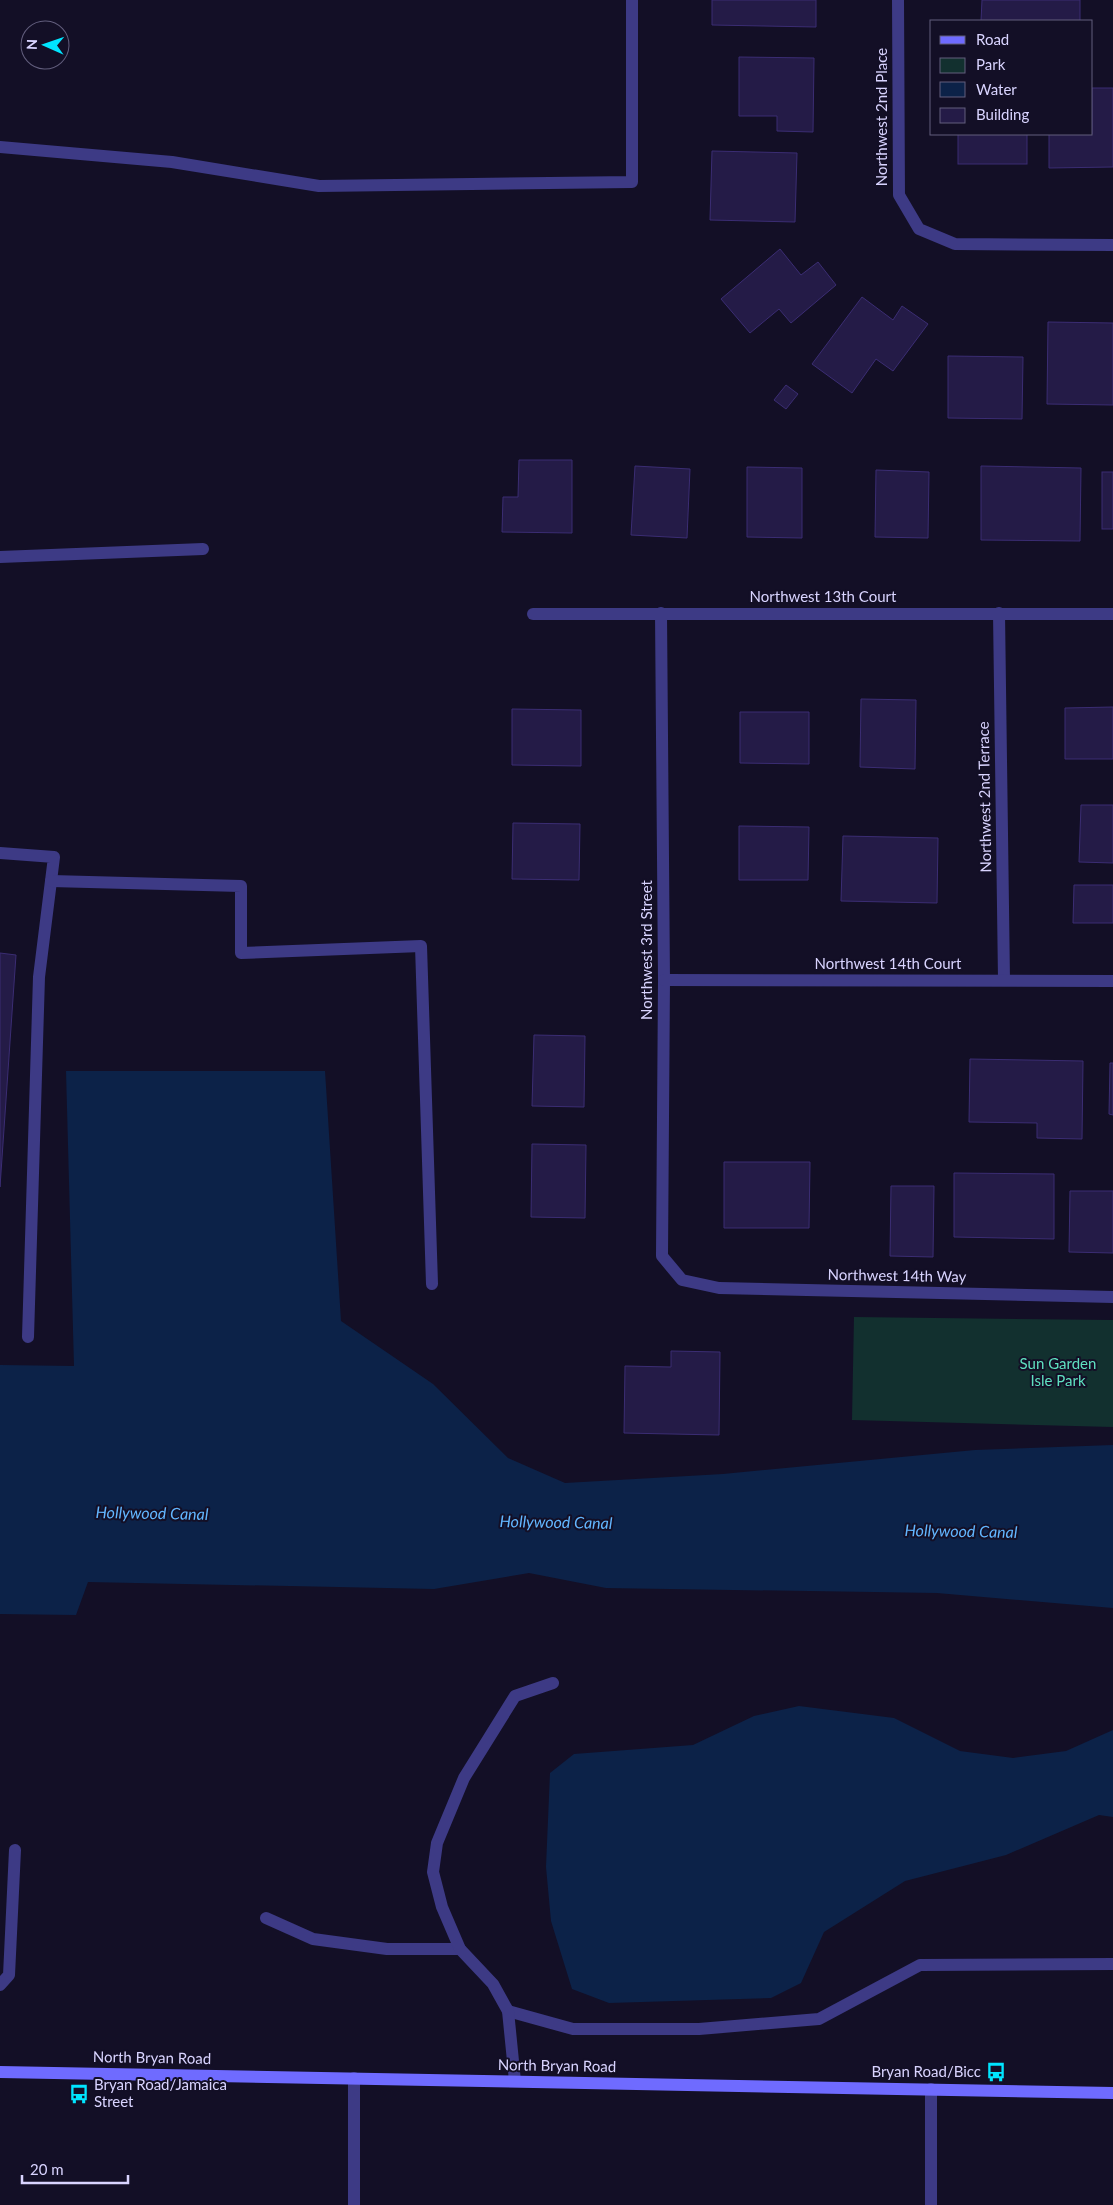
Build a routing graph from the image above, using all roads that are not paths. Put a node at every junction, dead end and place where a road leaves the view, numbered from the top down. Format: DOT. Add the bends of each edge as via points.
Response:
graph roads {
  1 [pos="632,0"];
  2 [pos="898,0"];
  3 [pos="0,147"];
  4 [pos="1113,245"];
  5 [pos="203,549"];
  6 [pos="0,558"];
  7 [pos="661,613"];
  8 [pos="999,613"];
  9 [pos="533,614"];
  10 [pos="1113,614"];
  11 [pos="0,853"];
  12 [pos="51,881"];
  13 [pos="664,980"];
  14 [pos="1004,980"];
  15 [pos="1113,981"];
  16 [pos="682,1280"];
  17 [pos="432,1284"];
  18 [pos="1113,1297"];
  19 [pos="28,1337"];
  20 [pos="553,1683"];
  21 [pos="15,1850"];
  22 [pos="266,1918"];
  23 [pos="460,1949"];
  24 [pos="1113,1964"];
  25 [pos="0,1985"];
  26 [pos="508,2011"];
  27 [pos="0,2072"];
  28 [pos="354,2078"];
  29 [pos="515,2081"];
  30 [pos="931,2090"];
  31 [pos="1113,2093"];
  32 [pos="354,2205"];
  33 [pos="931,2205"];
  1 -- 3 [label="street" via="632,182 319,186 172,162"];
  2 -- 4 [label="street, Northwest 2nd Place" via="899,195 919,229 955,244"];
  5 -- 6 [label="street"];
  7 -- 8 [label="street, Northwest 13th Court"];
  7 -- 9 [label="street, Northwest 13th Court"];
  7 -- 13 [label="street, Northwest 3rd Street"];
  8 -- 10 [label="street, Northwest 13th Court"];
  8 -- 14 [label="street, Northwest 2nd Terrace"];
  11 -- 12 [label="street" via="54,856"];
  12 -- 17 [label="street" via="241,886 241,953 421,946"];
  12 -- 19 [label="street" via="39,977"];
  13 -- 14 [label="street, Northwest 14th Court"];
  13 -- 16 [label="street, Northwest 3rd Street" via="662,1256"];
  14 -- 15 [label="street, Northwest 14th Court"];
  16 -- 18 [label="street, Northwest 14th Way" via="718,1288"];
  20 -- 23 [label="street" via="515,1696 464,1778 437,1842 433,1872 442,1907"];
  21 -- 25 [label="street" via="9,1975"];
  22 -- 23 [label="street" via="313,1939 387,1949"];
  23 -- 26 [label="street" via="493,1984"];
  24 -- 26 [label="street" via="920,1965 819,2019 699,2029 573,2029"];
  26 -- 29 [label="street"];
  27 -- 28 [label="street, North Bryan Road"];
  28 -- 29 [label="street, North Bryan Road"];
  28 -- 32 [label="street"];
  29 -- 30 [label="street, North Bryan Road"];
  30 -- 31 [label="street, North Bryan Road"];
  30 -- 33 [label="street"];
}
